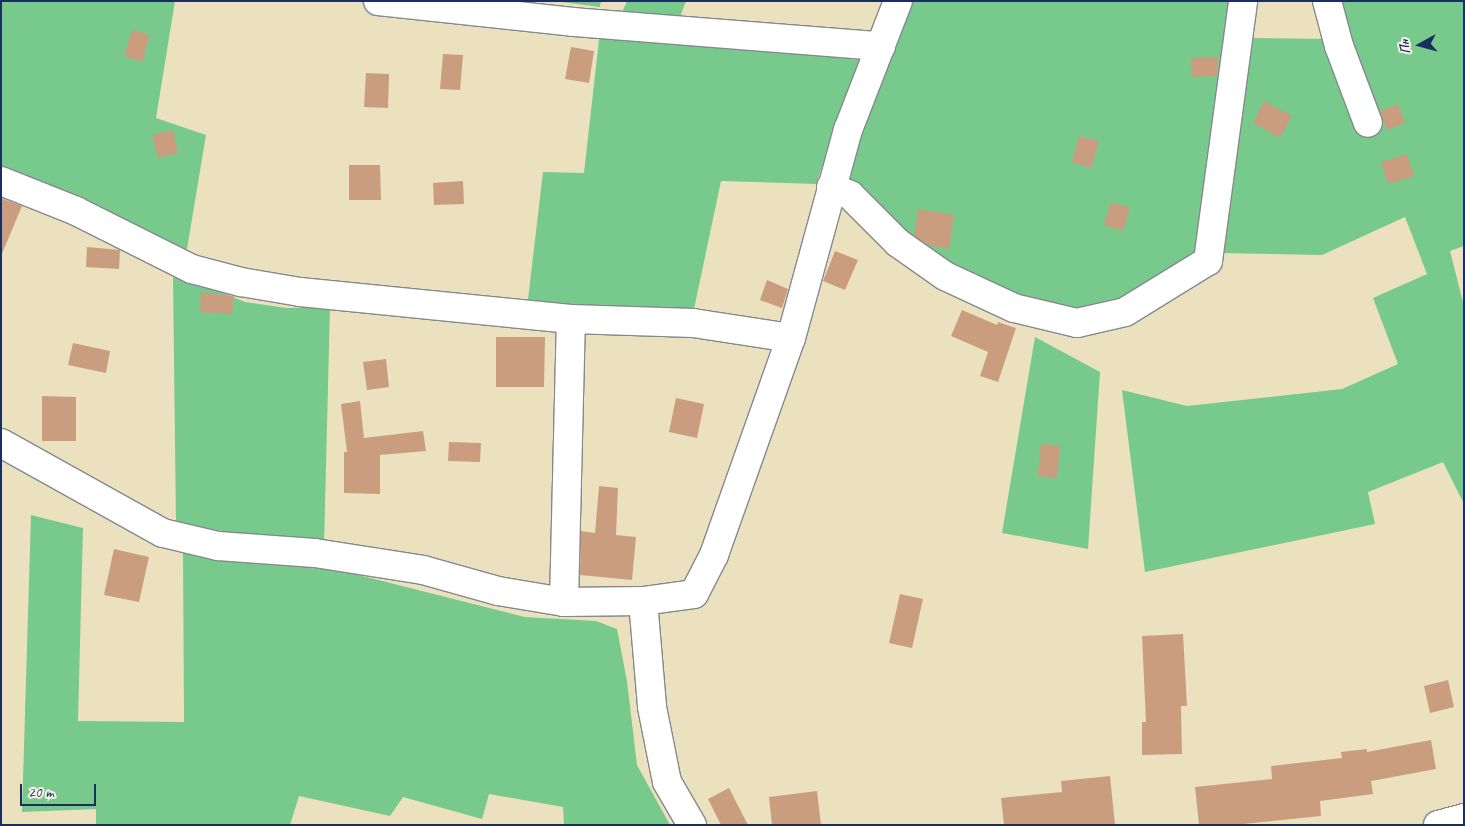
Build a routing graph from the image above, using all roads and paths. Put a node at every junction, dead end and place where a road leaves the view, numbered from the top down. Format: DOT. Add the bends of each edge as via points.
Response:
graph roads {
  1 [pos="378,1"];
  2 [pos="898,1"];
  3 [pos="1243,1"];
  4 [pos="1327,1"];
  5 [pos="881,46"];
  6 [pos="1368,123"];
  7 [pos="1,181"];
  8 [pos="831,186"];
  9 [pos="571,319"];
  10 [pos="791,338"];
  11 [pos="1,443"];
  12 [pos="643,601"];
  13 [pos="564,602"];
  14 [pos="1464,818"];
  15 [pos="692,825"];
  16 [pos="1438,825"];
  1 -- 5 [label="street" via="573,22"];
  2 -- 5 [label="street"];
  3 -- 8 [label="street" via="1208,262 1125,312 1076,323 1014,308 946,276 898,243 850,195"];
  4 -- 6 [label="street" via="1339,46"];
  5 -- 8 [label="street"];
  7 -- 9 [label="street" via="76,211 192,269 241,282 300,292"];
  8 -- 10 [label="street"];
  9 -- 10 [label="street" via="693,323"];
  9 -- 13 [label="street"];
  10 -- 12 [label="street" via="714,555 694,594"];
  11 -- 13 [label="street" via="163,533 218,546 315,553 423,570 498,591"];
  12 -- 13 [label="street"];
  12 -- 15 [label="street" via="652,707 667,782"];
  14 -- 16 [label="street"];
}
